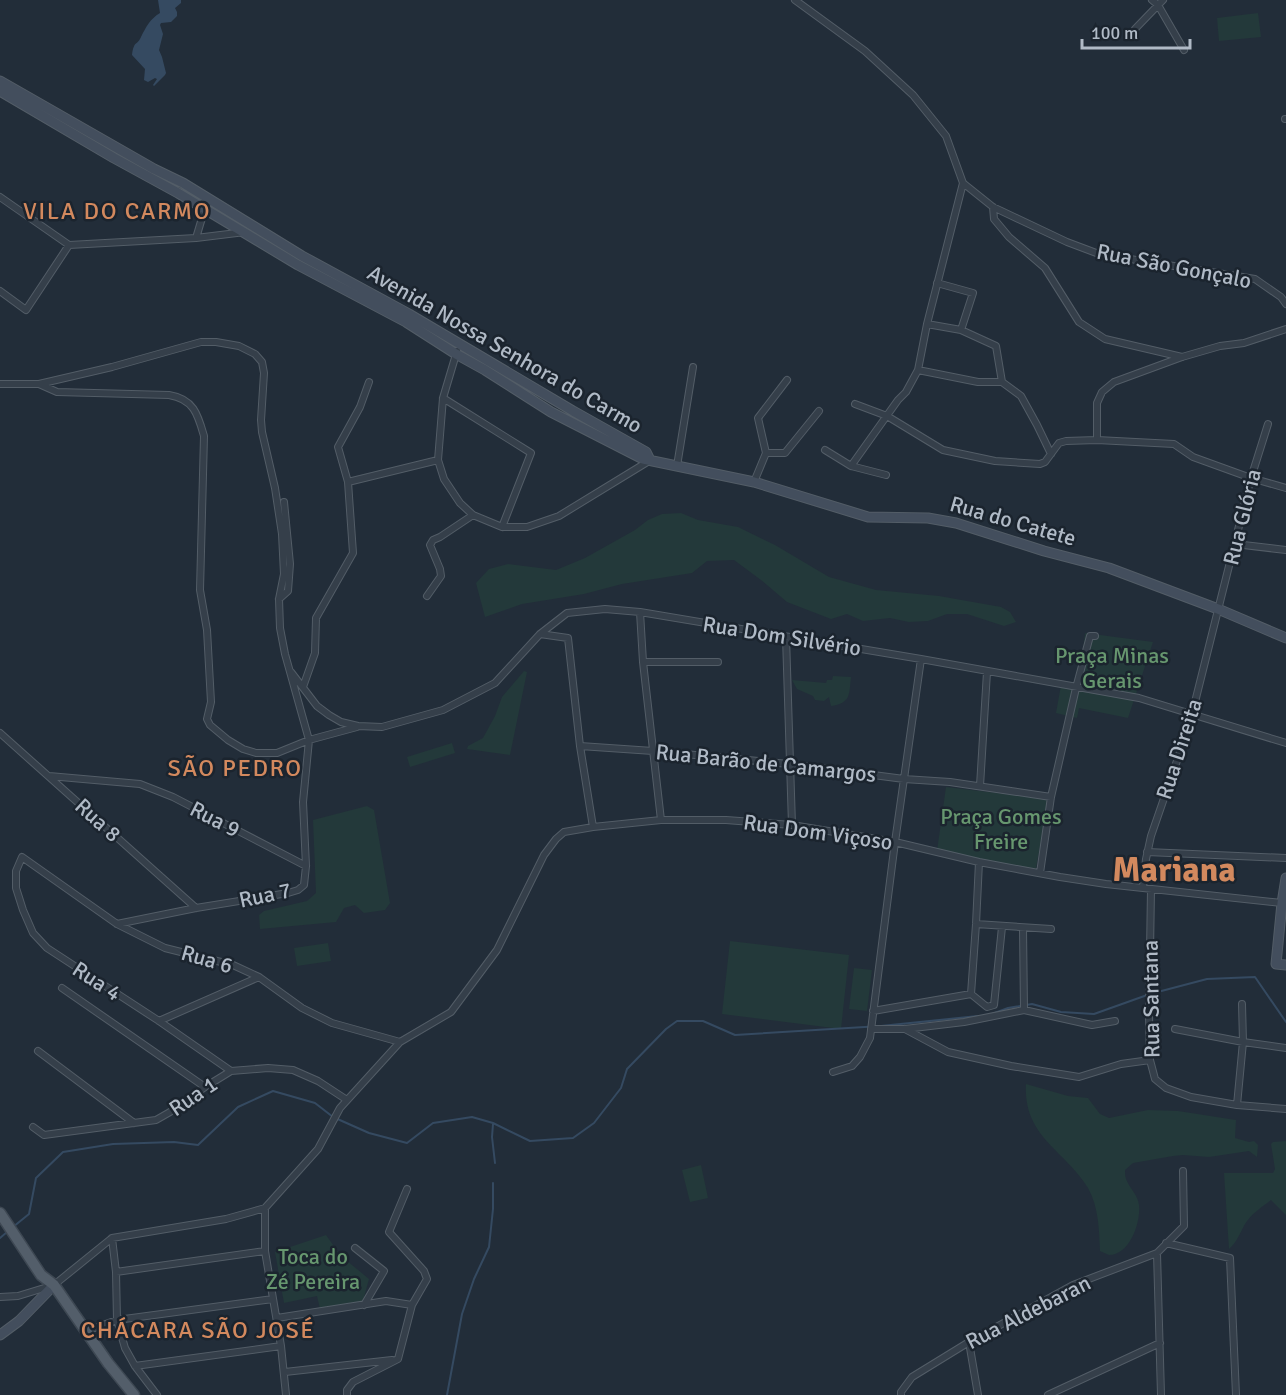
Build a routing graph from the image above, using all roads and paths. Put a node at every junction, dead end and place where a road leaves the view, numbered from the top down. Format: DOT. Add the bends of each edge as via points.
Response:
graph roads {
  1 [pos="795,0"];
  2 [pos="1152,0"];
  3 [pos="1160,3"];
  4 [pos="1135,29"];
  5 [pos="1184,50"];
  6 [pos="0,81"];
  7 [pos="0,91"];
  8 [pos="72,128"];
  9 [pos="963,183"];
  10 [pos="0,197"];
  11 [pos="207,204"];
  12 [pos="993,207"];
  13 [pos="248,228"];
  14 [pos="196,238"];
  15 [pos="69,245"];
  16 [pos="937,283"];
  17 [pos="0,291"];
  18 [pos="1286,304"];
  19 [pos="927,324"];
  20 [pos="1286,329"];
  21 [pos="962,330"];
  22 [pos="458,349"];
  23 [pos="1182,357"];
  24 [pos="693,367"];
  25 [pos="918,370"];
  26 [pos="788,380"];
  27 [pos="369,382"];
  28 [pos="1002,382"];
  29 [pos="0,384"];
  30 [pos="39,384"];
  31 [pos="443,398"];
  32 [pos="556,401"];
  33 [pos="855,404"];
  34 [pos="551,411"];
  35 [pos="819,411"];
  36 [pos="887,416"];
  37 [pos="1268,424"];
  38 [pos="1097,440"];
  39 [pos="825,450"];
  40 [pos="766,453"];
  41 [pos="1051,454"];
  42 [pos="438,460"];
  43 [pos="650,460"];
  44 [pos="677,466"];
  45 [pos="851,466"];
  46 [pos="886,475"];
  47 [pos="1251,478"];
  48 [pos="348,482"];
  49 [pos="754,482"];
  50 [pos="1286,488"];
  51 [pos="284,502"];
  52 [pos="472,515"];
  53 [pos="502,527"];
  54 [pos="1235,544"];
  55 [pos="1286,550"];
  56 [pos="427,596"];
  57 [pos="279,600"];
  58 [pos="1218,609"];
  59 [pos="640,612"];
  60 [pos="540,634"];
  61 [pos="1095,636"];
  62 [pos="786,637"];
  63 [pos="1286,638"];
  64 [pos="921,659"];
  65 [pos="643,662"];
  66 [pos="718,662"];
  67 [pos="291,672"];
  68 [pos="987,672"];
  69 [pos="303,687"];
  70 [pos="1076,688"];
  71 [pos="1193,714"];
  72 [pos="358,726"];
  73 [pos="0,733"];
  74 [pos="309,740"];
  75 [pos="1286,743"];
  76 [pos="580,746"];
  77 [pos="653,751"];
  78 [pos="789,764"];
  79 [pos="49,776"];
  80 [pos="904,779"];
  81 [pos="980,786"];
  82 [pos="1051,797"];
  83 [pos="661,820"];
  84 [pos="792,825"];
  85 [pos="593,827"];
  86 [pos="895,842"];
  87 [pos="1147,852"];
  88 [pos="22,857"];
  89 [pos="1286,858"];
  90 [pos="979,862"];
  91 [pos="306,866"];
  92 [pos="1040,873"];
  93 [pos="1286,878"];
  94 [pos="1143,888"];
  95 [pos="1151,889"];
  96 [pos="1281,903"];
  97 [pos="196,908"];
  98 [pos="117,924"];
  99 [pos="976,924"];
  100 [pos="1002,927"];
  101 [pos="1023,928"];
  102 [pos="1051,929"];
  103 [pos="1286,965"];
  104 [pos="259,977"];
  105 [pos="62,988"];
  106 [pos="971,994"];
  107 [pos="1242,1004"];
  108 [pos="1024,1010"];
  109 [pos="873,1011"];
  110 [pos="159,1021"];
  111 [pos="1115,1022"];
  112 [pos="871,1029"];
  113 [pos="905,1029"];
  114 [pos="1175,1029"];
  115 [pos="400,1042"];
  116 [pos="1243,1042"];
  117 [pos="1286,1048"];
  118 [pos="38,1052"];
  119 [pos="1150,1060"];
  120 [pos="231,1071"];
  121 [pos="833,1072"];
  122 [pos="205,1087"];
  123 [pos="347,1100"];
  124 [pos="1237,1105"];
  125 [pos="1286,1109"];
  126 [pos="134,1123"];
  127 [pos="33,1128"];
  128 [pos="1183,1172"];
  129 [pos="407,1189"];
  130 [pos="265,1208"];
  131 [pos="2,1217"];
  132 [pos="112,1238"];
  133 [pos="1166,1243"];
  134 [pos="355,1248"];
  135 [pos="265,1251"];
  136 [pos="1156,1253"];
  137 [pos="116,1272"];
  138 [pos="54,1285"];
  139 [pos="0,1297"];
  140 [pos="273,1299"];
  141 [pos="364,1305"];
  142 [pos="412,1305"];
  143 [pos="277,1318"];
  144 [pos="117,1320"];
  145 [pos="86,1331"];
  146 [pos="0,1335"];
  147 [pos="969,1342"];
  148 [pos="1160,1342"];
  149 [pos="281,1346"];
  150 [pos="398,1359"];
  151 [pos="135,1366"];
  152 [pos="285,1372"];
  153 [pos="134,1395"];
  154 [pos="157,1395"];
  155 [pos="286,1395"];
  156 [pos="347,1395"];
  157 [pos="902,1395"];
  158 [pos="978,1395"];
  159 [pos="1048,1395"];
  160 [pos="1161,1395"];
  161 [pos="1236,1395"];
  1 -- 9 [label="street" via="865,51 913,95 946,136"];
  2 -- 3 [label="street"];
  3 -- 4 [label="street"];
  3 -- 5 [label="street"];
  6 -- 8 [label="street, Avenida Nossa Senhora do Carmo"];
  7 -- 8 [label="street, Avenida Nossa Senhora do Carmo"];
  8 -- 11 [label="street, Avenida Nossa Senhora do Carmo" via="114,158 152,173"];
  9 -- 12 [label="street, Rua São Gonçalo"];
  9 -- 16 [label="street"];
  10 -- 15 [label="street"];
  11 -- 13 [label="street, Avenida Nossa Senhora do Carmo"];
  11 -- 14 [label="street"];
  12 -- 18 [label="street, Rua São Gonçalo" via="1099,254 1255,279"];
  12 -- 23 [label="street" via="994,219 1045,268 1079,322 1105,339"];
  13 -- 14 [label="street"];
  13 -- 22 [label="street, Avenida Nossa Senhora do Carmo" via="298,264 334,278"];
  14 -- 15 [label="street"];
  15 -- 17 [label="street" via="26,310"];
  16 -- 19 [label="street"];
  16 -- 21 [label="street" via="973,293"];
  19 -- 21 [label="street"];
  19 -- 25 [label="street"];
  20 -- 23 [label="street"];
  21 -- 28 [label="street" via="996,345"];
  22 -- 31 [label="street"];
  22 -- 32 [label="street, Avenida Nossa Senhora do Carmo"];
  22 -- 34 [label="street, Avenida Nossa Senhora do Carmo"];
  23 -- 38 [label="street" via="1114,382 1102,392 1096,403"];
  24 -- 44 [label="street"];
  25 -- 28 [label="street" via="978,382"];
  25 -- 36 [label="street"];
  26 -- 40 [label="street" via="758,418"];
  27 -- 48 [label="street" via="338,447"];
  28 -- 41 [label="street" via="1021,396"];
  29 -- 30 [label="street"];
  30 -- 57 [label="street" via="201,342 239,346 255,354 264,373 262,432 282,534 284,574"];
  30 -- 74 [label="street" via="57,392 169,395 181,397 194,408 204,436 200,590 207,630 211,702 207,719 228,740 256,753 276,753"];
  31 -- 42 [label="street"];
  31 -- 53 [label="street" via="531,453"];
  32 -- 34 [label="street"];
  32 -- 43 [label="street, Avenida Nossa Senhora do Carmo" via="646,452"];
  33 -- 36 [label="street"];
  34 -- 43 [label="street, Avenida Nossa Senhora do Carmo"];
  35 -- 40 [label="street" via="785,453"];
  36 -- 41 [label="street" via="943,450 995,461 1040,464"];
  36 -- 45 [label="street"];
  37 -- 47 [label="street, Rua Glória"];
  38 -- 41 [label="street" via="1059,443"];
  38 -- 47 [label="street" via="1174,444 1193,457"];
  39 -- 45 [label="street"];
  40 -- 49 [label="street"];
  42 -- 48 [label="street"];
  42 -- 52 [label="street" via="444,479"];
  43 -- 44 [label="street, Rua do Catete"];
  43 -- 53 [label="street" via="559,516 527,527"];
  44 -- 49 [label="street, Rua do Catete"];
  45 -- 46 [label="street"];
  47 -- 50 [label="street"];
  47 -- 54 [label="street, Rua Glória"];
  48 -- 69 [label="street" via="353,553 316,618 315,653"];
  49 -- 58 [label="street, Rua do Catete" via="868,518 928,518 956,523 1109,568"];
  51 -- 57 [label="street" via="290,564 288,591"];
  52 -- 53 [label="street"];
  52 -- 56 [label="street" via="430,545 441,576"];
  54 -- 55 [label="street"];
  54 -- 58 [label="street, Rua Glória"];
  57 -- 67 [label="street" via="280,628"];
  58 -- 63 [label="street, Rua do Catete"];
  58 -- 71 [label="street, Rua Direita"];
  59 -- 60 [label="street, Rua Dom Silvério" via="605,609 567,614"];
  59 -- 62 [label="street, Rua Dom Silvério"];
  59 -- 65 [label="street"];
  60 -- 72 [label="street, Rua Dom Silvério" via="495,682 443,710 382,727"];
  60 -- 76 [label="street" via="568,638"];
  61 -- 70 [label="street" via="1090,636"];
  62 -- 64 [label="street, Rua Dom Silvério"];
  62 -- 78 [label="street"];
  64 -- 68 [label="street, Rua Dom Silvério"];
  64 -- 80 [label="street"];
  65 -- 66 [label="street"];
  65 -- 77 [label="street"];
  67 -- 69 [label="street"];
  67 -- 74 [label="street"];
  68 -- 70 [label="street, Rua Dom Silvério"];
  68 -- 81 [label="street"];
  69 -- 72 [label="street" via="329,715"];
  70 -- 71 [label="street" via="1139,698"];
  70 -- 82 [label="street"];
  71 -- 75 [label="street"];
  71 -- 87 [label="street, Rua Direita"];
  72 -- 74 [label="street"];
  73 -- 79 [label="street, Rua 8"];
  74 -- 91 [label="street, Rua 7" via="303,802"];
  76 -- 77 [label="street, Rua Barão de Camargos"];
  76 -- 85 [label="street"];
  77 -- 78 [label="street, Rua Barão de Camargos"];
  77 -- 83 [label="street"];
  78 -- 80 [label="street, Rua Barão de Camargos"];
  78 -- 84 [label="street"];
  79 -- 91 [label="street, Rua 9" via="140,784"];
  79 -- 97 [label="street, Rua 8"];
  80 -- 81 [label="street, Rua Barão de Camargos"];
  80 -- 86 [label="street"];
  81 -- 82 [label="street"];
  82 -- 92 [label="street"];
  83 -- 84 [label="street, Rua Dom Viçoso"];
  83 -- 85 [label="street, Rua Dom Viçoso"];
  84 -- 86 [label="street, Rua Dom Viçoso"];
  85 -- 115 [label="street, Rua Dom Viçoso" via="564,832 556,839 544,855 497,950 451,1012"];
  86 -- 90 [label="street, Rua Dom Viçoso"];
  86 -- 109 [label="street"];
  87 -- 89 [label="street"];
  87 -- 94 [label="street, Rua Direita"];
  88 -- 98 [label="street, Rua 6"];
  88 -- 110 [label="street, Rua 4" via="15,871 16,888 33,933 47,948"];
  90 -- 92 [label="street, Rua Dom Viçoso"];
  90 -- 99 [label="street"];
  91 -- 97 [label="street, Rua 7" via="304,885 298,890"];
  92 -- 94 [label="street, Rua Dom Viçoso"];
  93 -- 96 [label="street"];
  94 -- 95 [label="street, Rua Dom Viçoso"];
  95 -- 96 [label="street, Rua Dom Viçoso"];
  95 -- 119 [label="street, Rua Santana"];
  96 -- 103 [label="street" via="1276,964"];
  97 -- 98 [label="street, Rua 7"];
  98 -- 104 [label="street, Rua 6" via="165,948 233,965"];
  99 -- 100 [label="street"];
  99 -- 106 [label="street"];
  100 -- 101 [label="street"];
  100 -- 106 [label="street" via="994,1005 987,1007"];
  101 -- 102 [label="street"];
  101 -- 108 [label="street"];
  104 -- 110 [label="street"];
  104 -- 115 [label="street, Rua 6" via="302,1008 332,1023"];
  105 -- 122 [label="street"];
  106 -- 109 [label="street"];
  107 -- 116 [label="street"];
  108 -- 111 [label="street" via="1092,1025"];
  108 -- 113 [label="street"];
  109 -- 112 [label="street"];
  110 -- 120 [label="street, Rua 4"];
  112 -- 113 [label="street"];
  112 -- 121 [label="street" via="860,1057 852,1066"];
  113 -- 119 [label="street" via="948,1052 1079,1077"];
  114 -- 116 [label="street"];
  115 -- 123 [label="street, Rua Dom Viçoso"];
  116 -- 117 [label="street"];
  116 -- 124 [label="street"];
  118 -- 126 [label="street"];
  119 -- 124 [label="street, Rua Santana" via="1155,1079 1166,1088"];
  120 -- 122 [label="street, Rua 1"];
  120 -- 123 [label="street, Rua 1" via="293,1070"];
  122 -- 126 [label="street, Rua 1" via="156,1120"];
  123 -- 130 [label="street, Rua Dom Viçoso" via="318,1149"];
  124 -- 125 [label="street, Rua Santana"];
  126 -- 127 [label="street, Rua 1" via="44,1135"];
  128 -- 133 [label="street, Rua Aldebaran" via="1184,1226"];
  129 -- 142 [label="street" via="389,1232 427,1279"];
  130 -- 132 [label="street" via="226,1219"];
  130 -- 135 [label="street"];
  131 -- 138 [label="main road" via="41,1275"];
  132 -- 137 [label="street"];
  132 -- 138 [label="street"];
  133 -- 136 [label="street, Rua Aldebaran"];
  133 -- 161 [label="street" via="1230,1258"];
  134 -- 141 [label="street" via="384,1271"];
  135 -- 137 [label="street"];
  135 -- 140 [label="street"];
  136 -- 147 [label="street, Rua Aldebaran" via="1073,1286"];
  136 -- 148 [label="street"];
  137 -- 144 [label="street"];
  138 -- 139 [label="street"];
  138 -- 145 [label="main road"];
  138 -- 146 [label="street" via="19,1322"];
  140 -- 143 [label="street"];
  140 -- 144 [label="street"];
  141 -- 142 [label="street" via="386,1301"];
  141 -- 143 [label="street"];
  142 -- 150 [label="street"];
  143 -- 149 [label="street"];
  144 -- 145 [label="street"];
  144 -- 151 [label="street"];
  145 -- 153 [label="main road"];
  147 -- 157 [label="street, Rua Aldebaran" via="912,1377"];
  147 -- 158 [label="street"];
  148 -- 159 [label="street"];
  148 -- 160 [label="street"];
  149 -- 151 [label="street"];
  149 -- 152 [label="street"];
  150 -- 152 [label="street"];
  150 -- 156 [label="street" via="353,1382"];
  151 -- 154 [label="street"];
  152 -- 155 [label="street"];
}
